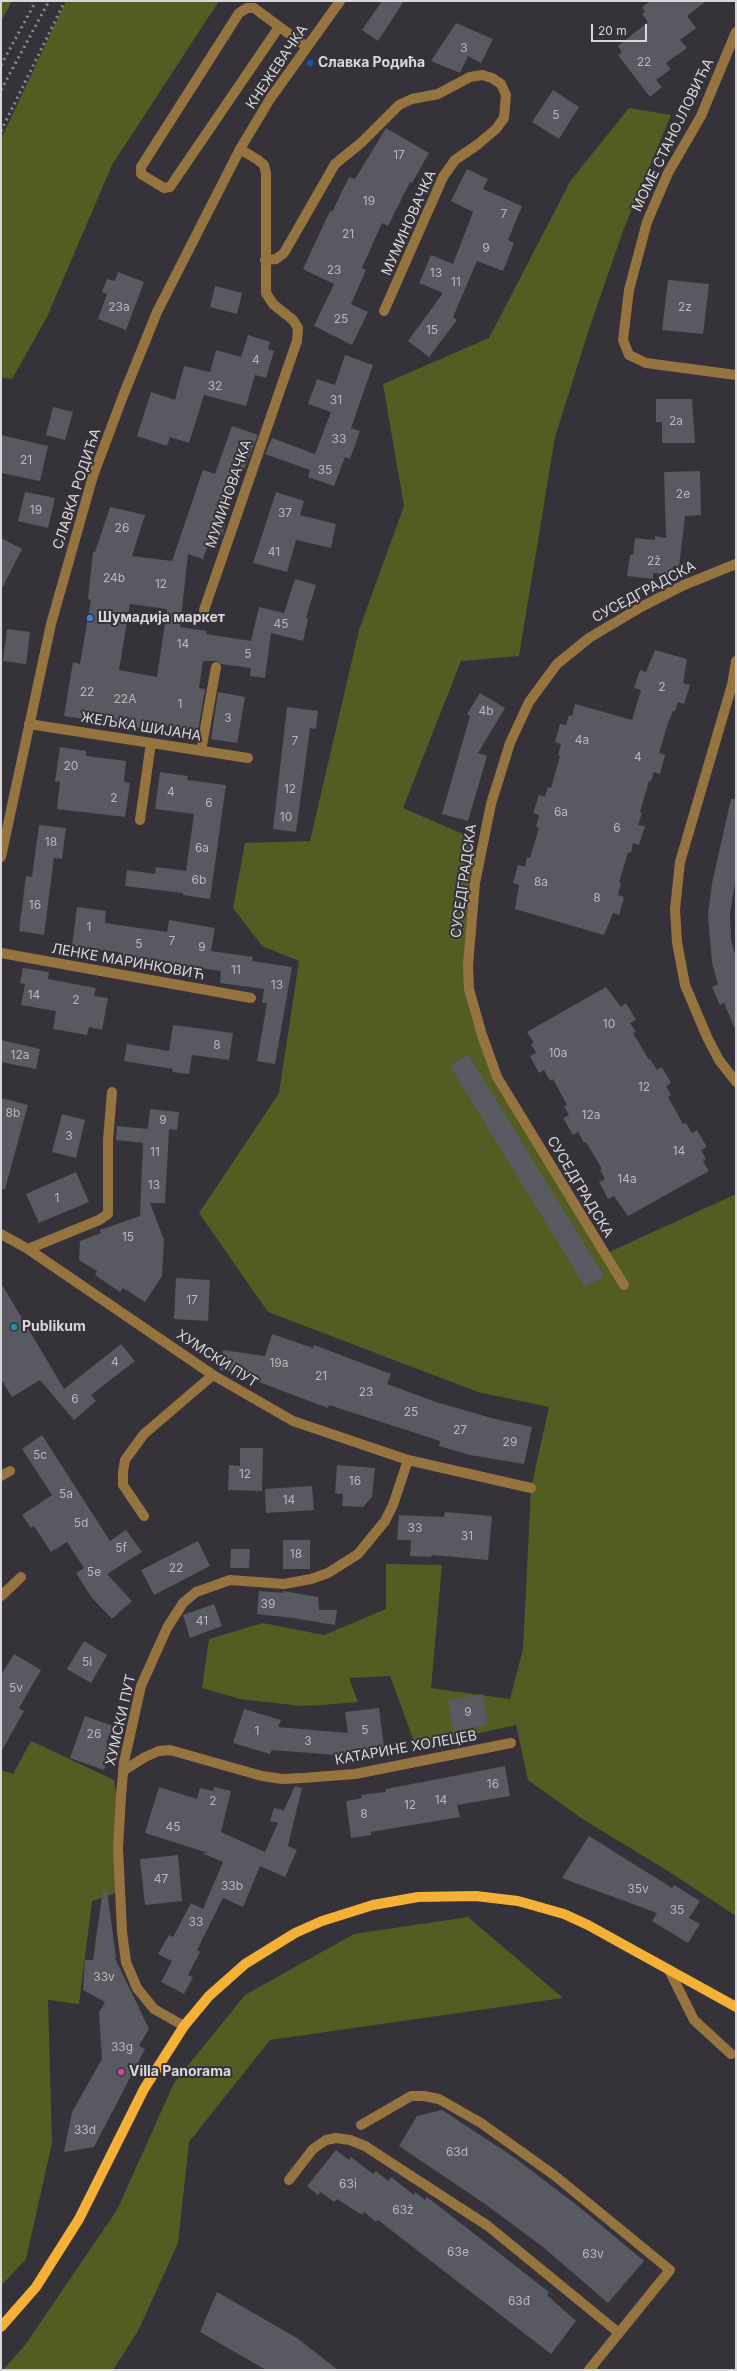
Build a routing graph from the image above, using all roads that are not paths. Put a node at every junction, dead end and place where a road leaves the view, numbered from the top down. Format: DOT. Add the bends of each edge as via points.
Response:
graph roads {
  1 [pos="340,1"];
  2 [pos="279,27"];
  3 [pos="735,36"];
  4 [pos="307,47"];
  5 [pos="240,149"];
  6 [pos="265,260"];
  7 [pos="384,311"];
  8 [pos="736,375"];
  9 [pos="736,564"];
  10 [pos="204,610"];
  11 [pos="736,661"];
  12 [pos="216,667"];
  13 [pos="29,724"];
  14 [pos="151,743"];
  15 [pos="201,751"];
  16 [pos="248,758"];
  17 [pos="140,820"];
  18 [pos="1,857"];
  19 [pos="1,953"];
  20 [pos="251,998"];
  21 [pos="736,1082"];
  22 [pos="112,1092"];
  23 [pos="1,1234"];
  24 [pos="28,1249"];
  25 [pos="624,1285"];
  26 [pos="213,1375"];
  27 [pos="408,1460"];
  28 [pos="531,1488"];
  29 [pos="144,1516"];
  30 [pos="20,1577"];
  31 [pos="1,1596"];
  32 [pos="511,1743"];
  33 [pos="123,1771"];
  34 [pos="669,1970"];
  35 [pos="736,2007"];
  36 [pos="184,2026"];
  37 [pos="731,2054"];
  38 [pos="361,2126"];
  39 [pos="289,2180"];
  40 [pos="1,2327"];
  41 [pos="619,2333"];
  42 [pos="589,2370"];
  1 -- 4 [label="street, КНЕЖЕВАЧКА"];
  2 -- 2 [label="street" via="254,8 247,8 239,13 141,167 141,174 164,188 170,187"];
  2 -- 4 [label="street"];
  3 -- 8 [label="street, МОМЕ СТАНОЈЛОВИЋА" via="702,116 668,173 647,222 629,290 623,340 629,355 646,363"];
  4 -- 5 [label="street, КНЕЖЕВАЧКА" via="270,99"];
  5 -- 6 [label="street, МУМИНОВАЧКА" via="264,165 266,173"];
  5 -- 13 [label="street, СЛАВКА РОДИЋА" via="157,312 93,476 51,624"];
  6 -- 7 [label="street, МУМИНОВАЧКА" via="276,259 284,253 335,164 361,143 399,105 412,99 438,94 470,77 482,75 492,78 501,84 506,95 504,118 496,129 456,160 443,177"];
  6 -- 10 [label="street, МУМИНОВАЧКА" via="266,293 273,304 296,324 297,341"];
  9 -- 25 [label="street, СУСЕДГРАДСКА" via="684,585 641,607 589,638 557,664 529,702 510,743 491,804 478,863 468,965 469,989 482,1035 498,1077"];
  11 -- 21 [label="street" via="732,685 680,862 675,909 677,942 685,985 719,1060"];
  12 -- 15 [label="street"];
  13 -- 14 [label="street, ЖЕЉКА ШИЈАНА"];
  13 -- 18 [label="street, СЛАВКА РОДИЋА"];
  14 -- 15 [label="street, ЖЕЉКА ШИЈАНА"];
  14 -- 17 [label="street"];
  15 -- 16 [label="street, ЖЕЉКА ШИЈАНА"];
  19 -- 20 [label="street, ЛЕНКЕ МАРИНКОВИЋ"];
  22 -- 24 [label="street" via="108,1140 108,1214"];
  23 -- 24 [label="street, ХУМСКИ ПУТ"];
  24 -- 26 [label="street, ХУМСКИ ПУТ"];
  26 -- 27 [label="street, ХУМСКИ ПУТ" via="293,1420"];
  26 -- 29 [label="street" via="144,1434 125,1460 124,1485"];
  27 -- 28 [label="street, ХУМСКИ ПУТ"];
  27 -- 33 [label="street, ХУМСКИ ПУТ" via="385,1522 358,1554 345,1563 310,1579 284,1584 230,1580 202,1588 189,1597 167,1628 141,1686"];
  30 -- 31 [label="street"];
  32 -- 33 [label="street, КАТАРИНЕ ХОЛЕЦЕВ" via="356,1774 303,1778 282,1779 262,1776 170,1750 159,1751 145,1757"];
  33 -- 36 [label="street, ХУМСКИ ПУТ" via="119,1855 122,1932 126,1962 137,1988 146,2001"];
  34 -- 35 [label="main road"];
  34 -- 36 [label="main road" via="588,1925 539,1906 476,1896 418,1897 356,1910 296,1933 234,1972 209,1996"];
  34 -- 37 [label="street" via="694,2020"];
  36 -- 40 [label="main road" via="144,2089 79,2219 36,2287"];
  38 -- 41 [label="street" via="411,2096 439,2099 481,2123 554,2176 670,2270"];
  39 -- 41 [label="street" via="313,2150 326,2140 350,2140 365,2146 488,2226"];
  41 -- 42 [label="street"];
}
